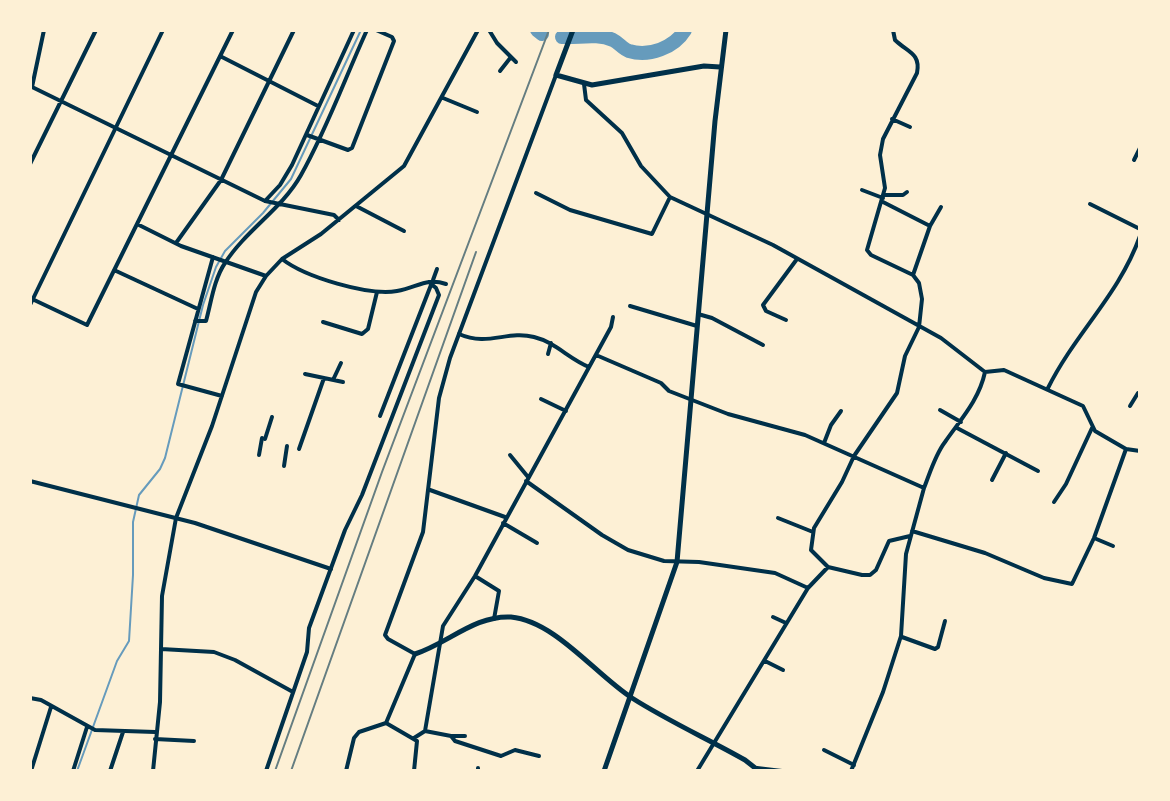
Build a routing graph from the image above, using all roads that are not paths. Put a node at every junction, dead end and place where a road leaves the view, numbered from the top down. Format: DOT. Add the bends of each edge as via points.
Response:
graph roads {
  1 [pos="44,30"];
  2 [pos="96,30"];
  3 [pos="163,30"];
  4 [pos="233,30"];
  5 [pos="294,30"];
  6 [pos="354,30"];
  7 [pos="367,30"];
  8 [pos="376,30"];
  9 [pos="478,30"];
  10 [pos="489,30"];
  11 [pos="726,30"];
  12 [pos="893,30"];
  13 [pos="573,32"];
  14 [pos="220,56"];
  15 [pos="511,57"];
  16 [pos="516,62"];
  17 [pos="720,67"];
  18 [pos="500,71"];
  19 [pos="556,75"];
  20 [pos="270,80"];
  21 [pos="584,84"];
  22 [pos="31,87"];
  23 [pos="443,98"];
  24 [pos="60,100"];
  25 [pos="319,106"];
  26 [pos="477,112"];
  27 [pos="892,119"];
  28 [pos="910,127"];
  29 [pos="116,129"];
  30 [pos="312,138"];
  31 [pos="1140,148"];
  32 [pos="171,156"];
  33 [pos="1134,160"];
  34 [pos="30,164"];
  35 [pos="221,180"];
  36 [pos="862,190"];
  37 [pos="907,192"];
  38 [pos="536,193"];
  39 [pos="670,197"];
  40 [pos="883,198"];
  41 [pos="272,203"];
  42 [pos="1090,204"];
  43 [pos="356,206"];
  44 [pos="941,207"];
  45 [pos="707,214"];
  46 [pos="339,220"];
  47 [pos="137,224"];
  48 [pos="930,226"];
  49 [pos="1140,229"];
  50 [pos="404,231"];
  51 [pos="1140,236"];
  52 [pos="176,243"];
  53 [pos="220,258"];
  54 [pos="282,259"];
  55 [pos="797,259"];
  56 [pos="437,269"];
  57 [pos="114,270"];
  58 [pos="913,275"];
  59 [pos="266,276"];
  60 [pos="431,282"];
  61 [pos="446,284"];
  62 [pos="377,292"];
  63 [pos="31,301"];
  64 [pos="630,306"];
  65 [pos="198,309"];
  66 [pos="698,314"];
  67 [pos="613,317"];
  68 [pos="786,320"];
  69 [pos="199,321"];
  70 [pos="323,322"];
  71 [pos="697,326"];
  72 [pos="919,327"];
  73 [pos="459,334"];
  74 [pos="551,343"];
  75 [pos="763,345"];
  76 [pos="548,354"];
  77 [pos="596,355"];
  78 [pos="341,363"];
  79 [pos="589,367"];
  80 [pos="985,372"];
  81 [pos="305,374"];
  82 [pos="324,378"];
  83 [pos="333,380"];
  84 [pos="343,382"];
  85 [pos="1048,388"];
  86 [pos="1138,393"];
  87 [pos="223,396"];
  88 [pos="541,399"];
  89 [pos="691,399"];
  90 [pos="1130,406"];
  91 [pos="940,410"];
  92 [pos="566,411"];
  93 [pos="841,411"];
  94 [pos="380,416"];
  95 [pos="272,417"];
  96 [pos="961,422"];
  97 [pos="957,428"];
  98 [pos="1092,428"];
  99 [pos="824,443"];
  100 [pos="287,446"];
  101 [pos="299,449"];
  102 [pos="1126,449"];
  103 [pos="1140,451"];
  104 [pos="1006,453"];
  105 [pos="259,455"];
  106 [pos="510,455"];
  107 [pos="854,456"];
  108 [pos="284,466"];
  109 [pos="1038,471"];
  110 [pos="527,479"];
  111 [pos="992,480"];
  112 [pos="30,481"];
  113 [pos="924,488"];
  114 [pos="430,490"];
  115 [pos="1054,502"];
  116 [pos="176,518"];
  117 [pos="778,518"];
  118 [pos="504,520"];
  119 [pos="813,532"];
  120 [pos="911,534"];
  121 [pos="1094,538"];
  122 [pos="537,543"];
  123 [pos="1113,546"];
  124 [pos="677,562"];
  125 [pos="828,567"];
  126 [pos="331,569"];
  127 [pos="475,576"];
  128 [pos="808,588"];
  129 [pos="773,617"];
  130 [pos="493,619"];
  131 [pos="945,621"];
  132 [pos="786,623"];
  133 [pos="901,636"];
  134 [pos="440,642"];
  135 [pos="161,649"];
  136 [pos="415,654"];
  137 [pos="765,661"];
  138 [pos="783,670"];
  139 [pos="293,692"];
  140 [pos="30,698"];
  141 [pos="631,698"];
  142 [pos="51,707"];
  143 [pos="386,723"];
  144 [pos="91,728"];
  145 [pos="124,731"];
  146 [pos="425,731"];
  147 [pos="155,732"];
  148 [pos="451,736"];
  149 [pos="465,736"];
  150 [pos="414,738"];
  151 [pos="155,739"];
  152 [pos="194,741"];
  153 [pos="713,742"];
  154 [pos="824,750"];
  155 [pos="539,756"];
  156 [pos="854,765"];
  157 [pos="758,770"];
  158 [pos="31,771"];
  159 [pos="73,771"];
  160 [pos="110,771"];
  161 [pos="153,771"];
  162 [pos="266,771"];
  163 [pos="346,771"];
  164 [pos="414,771"];
  165 [pos="604,771"];
  166 [pos="697,771"];
  167 [pos="782,771"];
  168 [pos="851,771"];
  1 -- 22 [label="street"];
  2 -- 24 [label="street"];
  3 -- 29 [label="street"];
  4 -- 14 [label="street"];
  5 -- 20 [label="street"];
  6 -- 25 [label="street"];
  7 -- 30 [label="street"];
  8 -- 30 [label="street" via="394,41 352,148"];
  9 -- 23 [label="street"];
  10 -- 15 [label="street"];
  11 -- 17 [label="main road"];
  12 -- 27 [label="street" via="895,40 919,64"];
  13 -- 19 [label="main road"];
  14 -- 20 [label="street"];
  14 -- 32 [label="street"];
  15 -- 16 [label="street"];
  15 -- 18 [label="street"];
  17 -- 21 [label="main road"];
  17 -- 45 [label="main road"];
  19 -- 21 [label="main road"];
  19 -- 73 [label="street"];
  20 -- 25 [label="street"];
  20 -- 35 [label="street"];
  21 -- 39 [label="street" via="586,100 622,133 641,166"];
  22 -- 24 [label="street"];
  23 -- 26 [label="street"];
  23 -- 43 [label="street" via="404,166"];
  24 -- 29 [label="street"];
  24 -- 34 [label="street"];
  25 -- 30 [label="street"];
  27 -- 28 [label="street"];
  27 -- 40 [label="street" via="880,151"];
  29 -- 32 [label="street"];
  29 -- 63 [label="street"];
  30 -- 41 [label="street"];
  30 -- 41 [label="street" via="300,177"];
  31 -- 33 [label="street"];
  32 -- 35 [label="street"];
  32 -- 47 [label="street"];
  35 -- 41 [label="street"];
  35 -- 52 [label="street"];
  36 -- 40 [label="street"];
  37 -- 40 [label="street"];
  38 -- 39 [label="street" via="570,210 652,234"];
  39 -- 45 [label="street"];
  40 -- 48 [label="street"];
  40 -- 58 [label="street" via="867,250"];
  41 -- 46 [label="street"];
  41 -- 53 [label="street"];
  42 -- 49 [label="street"];
  43 -- 46 [label="street"];
  43 -- 50 [label="street"];
  44 -- 48 [label="street"];
  45 -- 55 [label="street"];
  45 -- 66 [label="main road"];
  46 -- 54 [label="street"];
  47 -- 52 [label="street"];
  47 -- 57 [label="street"];
  48 -- 58 [label="street"];
  51 -- 85 [label="street" via="1114,291 1075,340"];
  52 -- 53 [label="street"];
  53 -- 59 [label="street"];
  53 -- 65 [label="street"];
  53 -- 69 [label="street"];
  54 -- 59 [label="street"];
  54 -- 62 [label="street" via="335,282"];
  55 -- 68 [label="street" via="763,305"];
  55 -- 72 [label="street"];
  56 -- 60 [label="street"];
  57 -- 63 [label="street" via="87,325"];
  57 -- 65 [label="street"];
  58 -- 72 [label="street" via="922,299"];
  59 -- 87 [label="street" via="256,292"];
  60 -- 61 [label="street"];
  60 -- 62 [label="street"];
  60 -- 94 [label="street"];
  60 -- 126 [label="street" via="439,295"];
  62 -- 70 [label="street" via="362,334"];
  64 -- 71 [label="street"];
  65 -- 69 [label="street"];
  66 -- 71 [label="main road"];
  66 -- 75 [label="street"];
  67 -- 77 [label="street"];
  69 -- 87 [label="street" via="178,384"];
  71 -- 89 [label="main road"];
  72 -- 80 [label="street" via="953,345"];
  72 -- 107 [label="street" via="905,356 897,393"];
  73 -- 74 [label="street" via="478,341 524,335"];
  73 -- 114 [label="street" via="439,398"];
  74 -- 76 [label="street"];
  74 -- 79 [label="street"];
  77 -- 79 [label="street"];
  77 -- 89 [label="street"];
  78 -- 83 [label="street"];
  79 -- 92 [label="street"];
  80 -- 85 [label="street" via="1004,370"];
  80 -- 96 [label="street"];
  81 -- 82 [label="street"];
  82 -- 83 [label="street"];
  82 -- 101 [label="street"];
  83 -- 84 [label="street"];
  85 -- 98 [label="street" via="1083,406"];
  86 -- 90 [label="street"];
  87 -- 116 [label="street"];
  88 -- 92 [label="street"];
  89 -- 99 [label="street"];
  89 -- 124 [label="main road"];
  91 -- 96 [label="street"];
  92 -- 110 [label="street"];
  93 -- 99 [label="street"];
  95 -- 105 [label="street"];
  96 -- 97 [label="street"];
  97 -- 104 [label="street"];
  97 -- 113 [label="street" via="936,456"];
  98 -- 102 [label="street"];
  98 -- 115 [label="street"];
  99 -- 107 [label="street"];
  100 -- 108 [label="street"];
  102 -- 103 [label="street"];
  102 -- 121 [label="street"];
  104 -- 109 [label="street"];
  104 -- 111 [label="street"];
  106 -- 110 [label="street"];
  107 -- 113 [label="street"];
  107 -- 119 [label="street"];
  110 -- 118 [label="street"];
  110 -- 124 [label="street" via="628,550"];
  112 -- 116 [label="street"];
  113 -- 120 [label="street"];
  114 -- 118 [label="street"];
  114 -- 136 [label="street" via="423,532 385,635"];
  116 -- 126 [label="street"];
  116 -- 135 [label="street" via="162,596"];
  117 -- 119 [label="street"];
  118 -- 122 [label="street"];
  118 -- 127 [label="street"];
  119 -- 125 [label="street" via="811,550"];
  120 -- 121 [label="street" via="1072,584"];
  120 -- 125 [label="street" via="889,541 870,575"];
  120 -- 133 [label="street"];
  121 -- 123 [label="street"];
  124 -- 128 [label="street" via="775,573"];
  124 -- 141 [label="main road"];
  125 -- 128 [label="street"];
  126 -- 139 [label="street"];
  127 -- 130 [label="street" via="499,591"];
  127 -- 134 [label="street" via="443,626"];
  128 -- 132 [label="street"];
  129 -- 132 [label="street"];
  130 -- 134 [label="main road"];
  130 -- 141 [label="main road" via="512,617 544,628"];
  131 -- 133 [label="street" via="935,649"];
  132 -- 137 [label="street"];
  133 -- 156 [label="street"];
  134 -- 136 [label="main road"];
  134 -- 146 [label="street"];
  135 -- 139 [label="street" via="214,652"];
  135 -- 147 [label="street"];
  136 -- 143 [label="street"];
  137 -- 138 [label="street"];
  137 -- 153 [label="street"];
  139 -- 162 [label="street"];
  140 -- 142 [label="street"];
  141 -- 153 [label="main road"];
  141 -- 165 [label="main road"];
  142 -- 144 [label="street"];
  142 -- 158 [label="street"];
  143 -- 150 [label="street"];
  143 -- 163 [label="street" via="359,732"];
  144 -- 145 [label="street"];
  144 -- 159 [label="street"];
  145 -- 147 [label="street"];
  145 -- 160 [label="street"];
  146 -- 148 [label="street"];
  146 -- 150 [label="street"];
  147 -- 151 [label="street"];
  148 -- 149 [label="street"];
  148 -- 155 [label="street" via="490,754 515,750"];
  150 -- 164 [label="street"];
  151 -- 152 [label="street"];
  151 -- 161 [label="street"];
  153 -- 157 [label="main road"];
  153 -- 166 [label="street"];
  154 -- 156 [label="street"];
  156 -- 168 [label="street"];
  157 -- 167 [label="street"];
}
